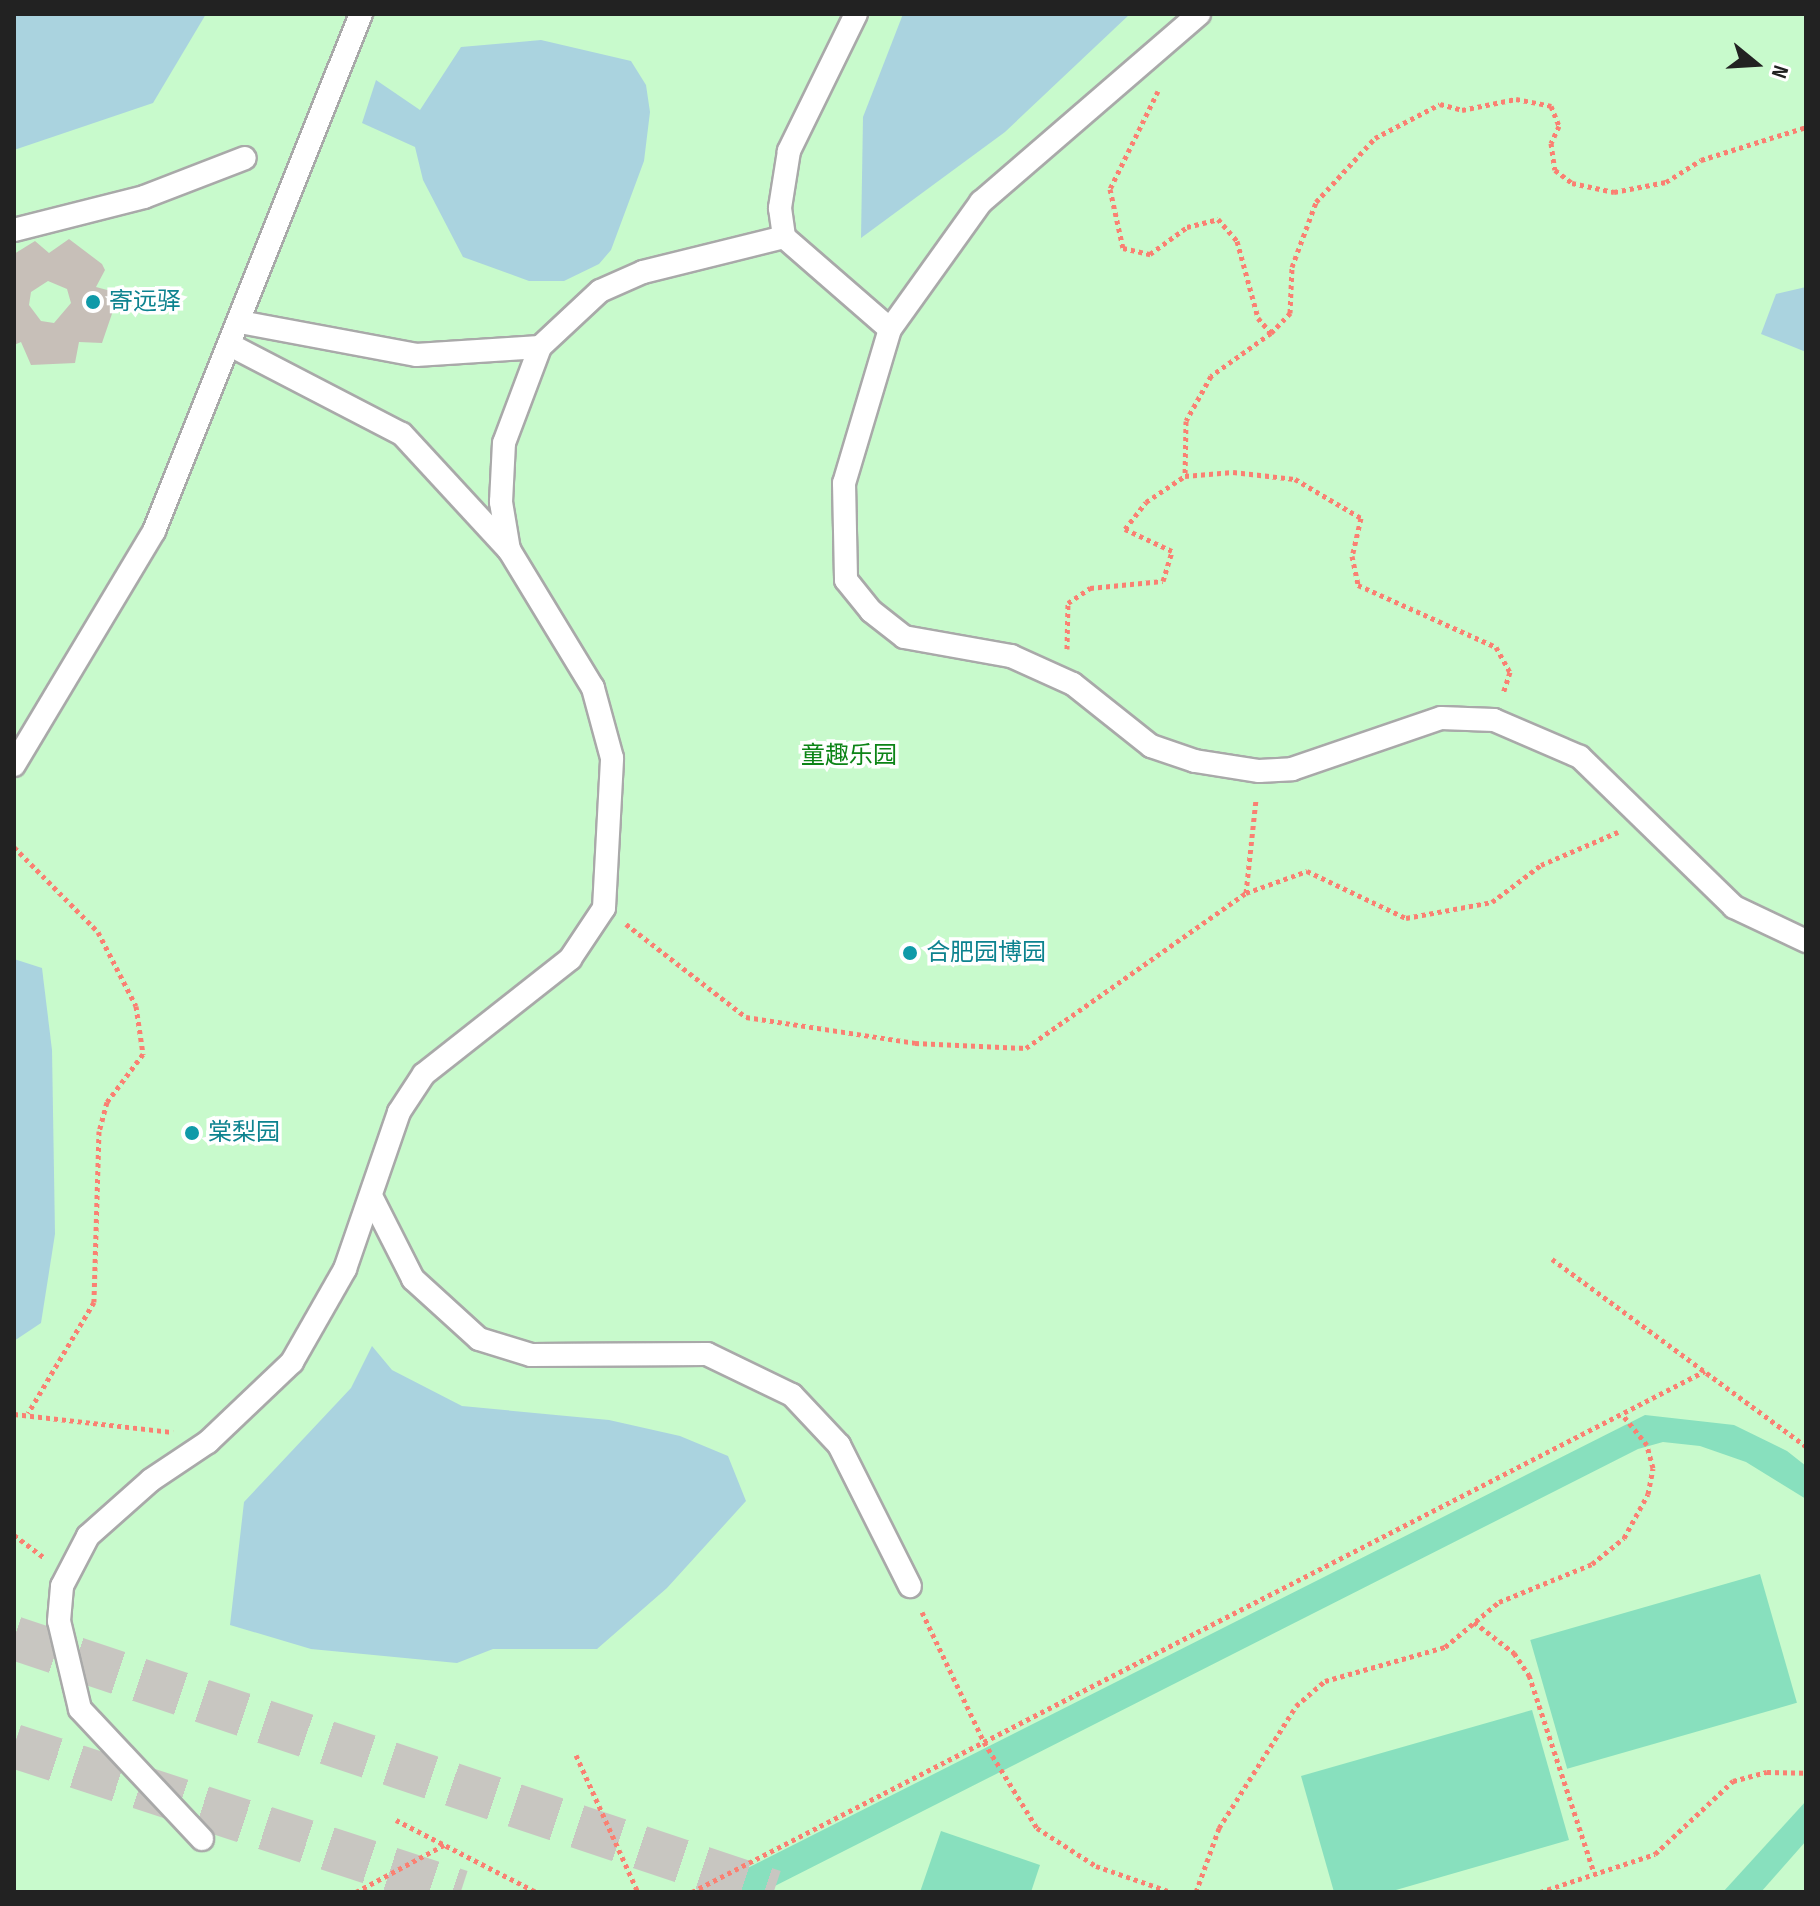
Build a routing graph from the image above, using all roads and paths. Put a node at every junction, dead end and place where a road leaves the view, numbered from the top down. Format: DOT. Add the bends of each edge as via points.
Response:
graph roads {
  1 [pos="361,14"];
  2 [pos="856,14"];
  3 [pos="1199,14"];
  4 [pos="1157,51"];
  5 [pos="1806,127"];
  6 [pos="245,158"];
  7 [pos="14,230"];
  8 [pos="784,237"];
  9 [pos="240,322"];
  10 [pos="890,329"];
  11 [pos="1271,333"];
  12 [pos="232,346"];
  13 [pos="540,347"];
  14 [pos="1185,476"];
  15 [pos="509,550"];
  16 [pos="1067,681"];
  17 [pos="1494,720"];
  18 [pos="14,765"];
  19 [pos="1259,771"];
  20 [pos="1645,820"];
  21 [pos="14,847"];
  22 [pos="1246,893"];
  23 [pos="604,908"];
  24 [pos="1806,941"];
  25 [pos="373,1200"];
  26 [pos="1552,1259"];
  27 [pos="1705,1371"];
  28 [pos="28,1413"];
  29 [pos="14,1414"];
  30 [pos="1622,1414"];
  31 [pos="208,1442"];
  32 [pos="1806,1446"];
  33 [pos="910,1586"];
  34 [pos="1474,1622"];
  35 [pos="984,1742"];
  36 [pos="576,1755"];
  37 [pos="1806,1773"];
  38 [pos="396,1820"];
  39 [pos="202,1839"];
  40 [pos="445,1845"];
  41 [pos="1594,1873"];
  42 [pos="356,1892"];
  43 [pos="536,1892"];
  44 [pos="638,1892"];
  45 [pos="692,1892"];
  46 [pos="1171,1892"];
  47 [pos="1196,1892"];
  48 [pos="1540,1892"];
  1 -- 9 [label="lane"];
  2 -- 8 [label="lane" via="789,151 781,183"];
  3 -- 4 [label="lane"];
  4 -- 10 [label="lane" via="981,202"];
  4 -- 11 [label="path" via="1161,84 1110,189 1123,248 1150,254 1187,227 1218,219 1237,241 1258,318"];
  5 -- 11 [label="path" via="1701,160 1666,182 1614,192 1572,183 1555,170 1551,143 1559,126 1551,106 1516,99 1462,110 1440,104 1375,138 1316,202 1292,267 1290,313"];
  6 -- 7 [label="lane" via="144,197"];
  8 -- 10 [label="lane"];
  8 -- 13 [label="lane" via="643,272 600,291"];
  9 -- 12 [label="lane"];
  9 -- 13 [label="lane" via="416,355"];
  10 -- 16 [label="lane" via="844,483 846,580 871,611 904,637 1011,656"];
  11 -- 14 [label="path" via="1211,376 1186,421"];
  12 -- 15 [label="lane" via="402,434"];
  12 -- 18 [label="lane" via="154,531"];
  13 -- 15 [label="lane" via="504,443 501,502"];
  14 -- 16 [label="path" via="1146,502 1125,529 1172,551 1163,581 1090,588 1068,603"];
  14 -- 17 [label="path" via="1233,472 1295,479 1361,518 1352,556 1358,585 1496,647 1510,672"];
  15 -- 23 [label="lane" via="593,688 612,758"];
  16 -- 19 [label="lane" via="1151,746 1195,761"];
  17 -- 19 [label="lane" via="1441,718 1292,769"];
  17 -- 20 [label="lane" via="1580,757"];
  19 -- 22 [label="path"];
  20 -- 22 [label="path" via="1541,865 1492,902 1406,918 1307,871"];
  20 -- 24 [label="lane" via="1734,907"];
  21 -- 28 [label="path" via="98,932 136,1006 143,1054 107,1102 99,1131 94,1302"];
  22 -- 23 [label="path" via="1026,1048 915,1043 746,1017"];
  23 -- 25 [label="lane" via="570,959 424,1074 399,1112 379,1161"];
  25 -- 31 [label="lane" via="345,1269 292,1362"];
  25 -- 33 [label="lane" via="413,1279 479,1339 531,1355 707,1354 792,1395 839,1445"];
  26 -- 27 [label="path"];
  27 -- 30 [label="path"];
  27 -- 32 [label="path"];
  28 -- 29 [label="path"];
  28 -- 31 [label="path" via="170,1431"];
  30 -- 34 [label="path" via="1647,1445 1653,1468 1648,1494 1624,1538 1592,1564 1499,1602"];
  30 -- 35 [label="path"];
  31 -- 39 [label="lane" via="151,1480 88,1536 62,1586 59,1621 80,1709"];
  33 -- 35 [label="path"];
  34 -- 41 [label="path" via="1514,1653 1529,1675"];
  34 -- 47 [label="path" via="1445,1647 1325,1681 1296,1706 1219,1828"];
  35 -- 45 [label="path"];
  35 -- 46 [label="path" via="1046,1835 1096,1866"];
  36 -- 44 [label="path"];
  37 -- 41 [label="path" via="1767,1772 1733,1781 1655,1854"];
  38 -- 40 [label="path"];
  40 -- 42 [label="path"];
  40 -- 43 [label="path"];
  41 -- 48 [label="path"];
}
